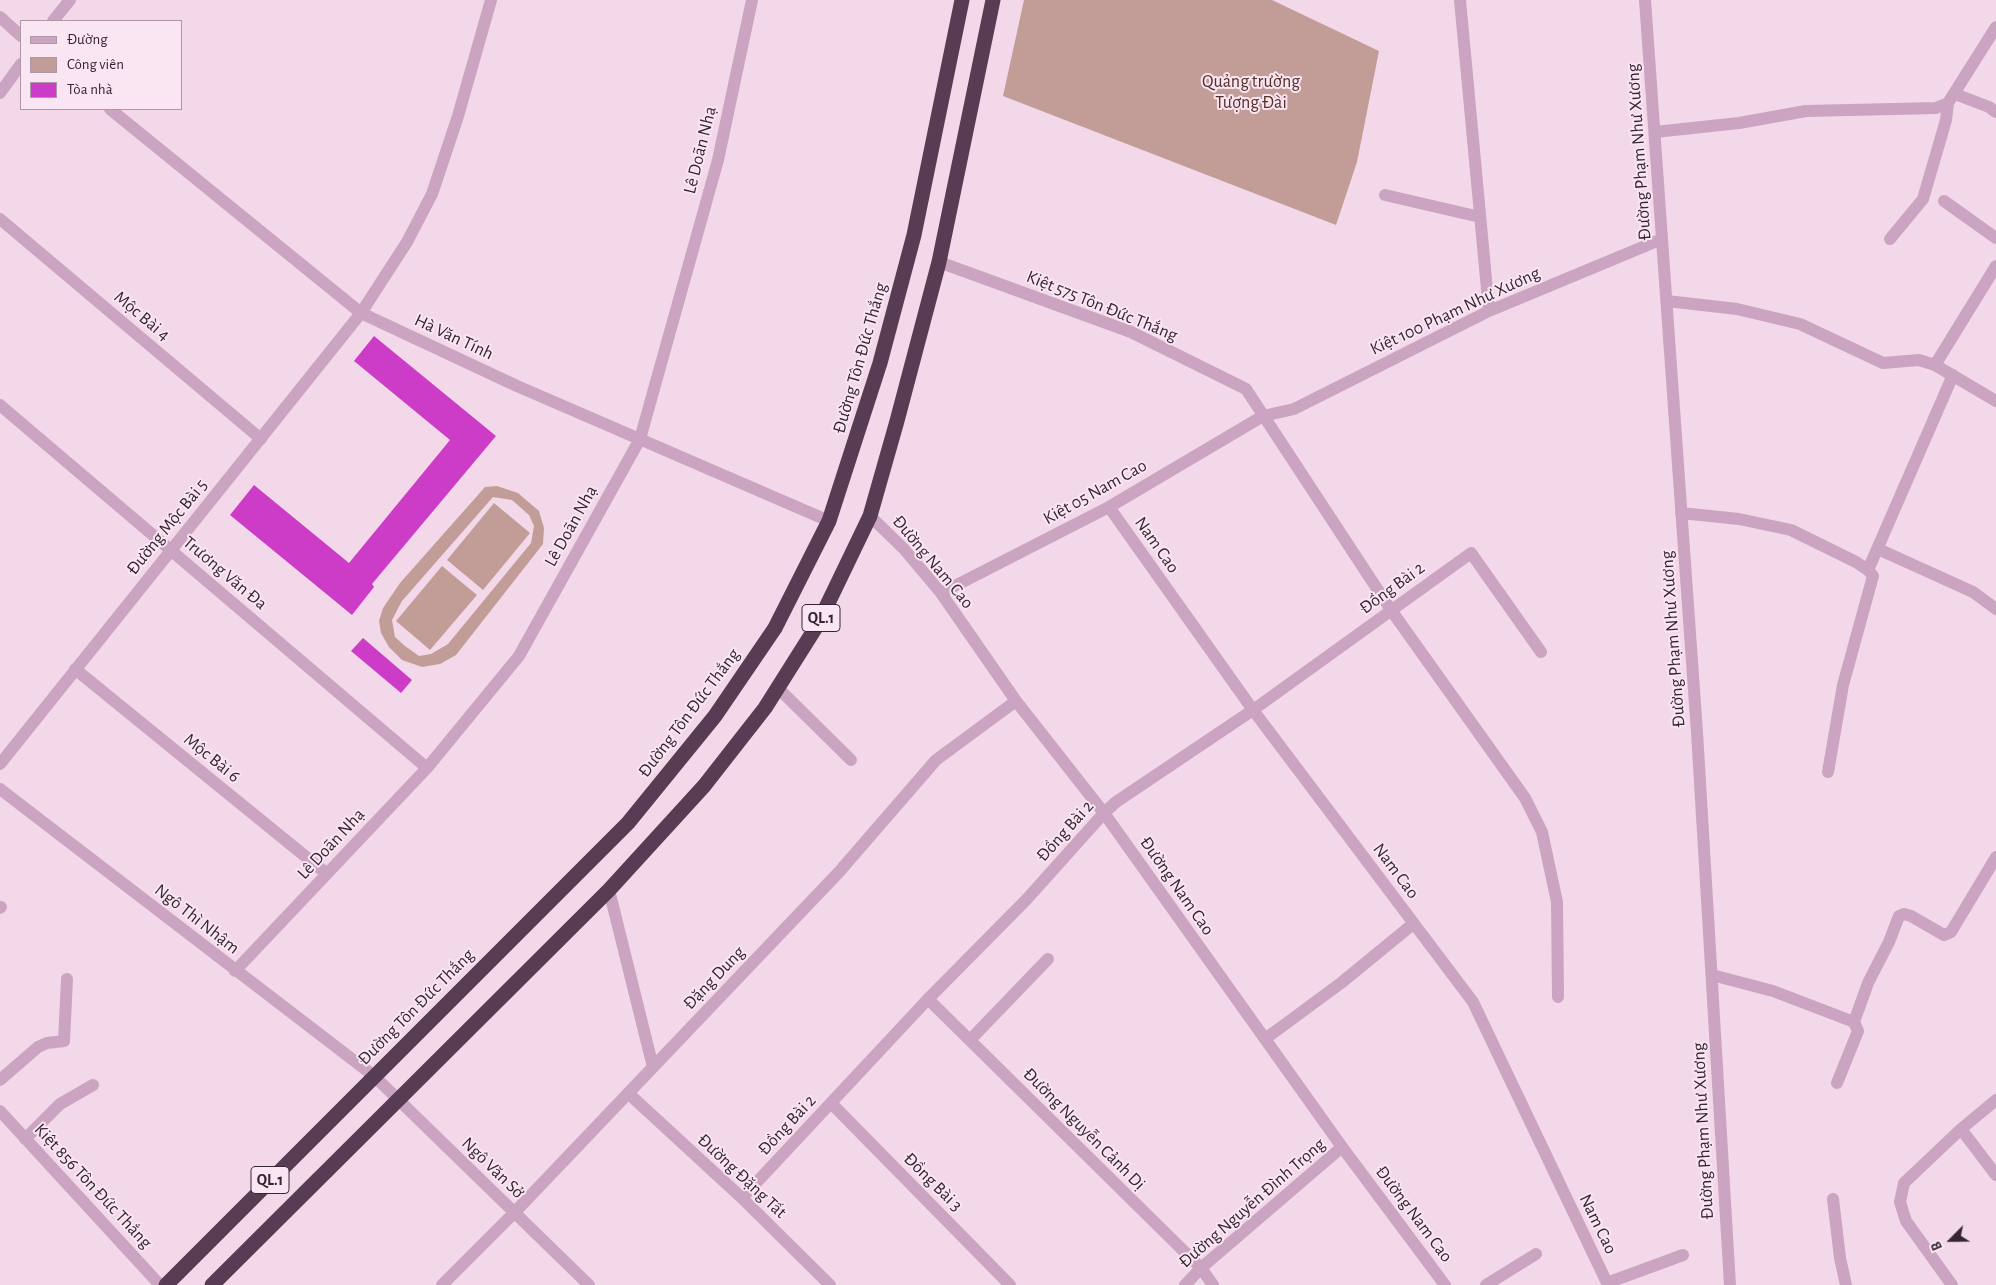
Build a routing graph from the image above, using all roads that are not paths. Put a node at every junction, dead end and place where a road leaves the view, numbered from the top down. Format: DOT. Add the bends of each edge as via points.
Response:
graph roads {
  1 [pos="70,0"];
  2 [pos="491,0"];
  3 [pos="752,0"];
  4 [pos="962,0"];
  5 [pos="993,0"];
  6 [pos="1460,0"];
  7 [pos="1645,0"];
  8 [pos="0,17"];
  9 [pos="54,20"];
  10 [pos="1996,27"];
  11 [pos="20,35"];
  12 [pos="20,65"];
  13 [pos="0,93"];
  14 [pos="1952,98"];
  15 [pos="111,110"];
  16 [pos="1996,112"];
  17 [pos="1655,132"];
  18 [pos="1385,195"];
  19 [pos="1944,201"];
  20 [pos="1480,217"];
  21 [pos="0,219"];
  22 [pos="1996,238"];
  23 [pos="1662,239"];
  24 [pos="1890,239"];
  25 [pos="938,262"];
  26 [pos="1996,266"];
  27 [pos="1667,301"];
  28 [pos="1489,310"];
  29 [pos="361,313"];
  30 [pos="1935,366"];
  31 [pos="1953,375"];
  32 [pos="1996,401"];
  33 [pos="0,405"];
  34 [pos="1263,416"];
  35 [pos="261,439"];
  36 [pos="640,439"];
  37 [pos="1109,507"];
  38 [pos="1682,513"];
  39 [pos="870,516"];
  40 [pos="829,521"];
  41 [pos="1878,549"];
  42 [pos="170,550"];
  43 [pos="1868,570"];
  44 [pos="941,593"];
  45 [pos="1996,609"];
  46 [pos="1391,610"];
  47 [pos="1541,652"];
  48 [pos="76,669"];
  49 [pos="778,688"];
  50 [pos="1016,701"];
  51 [pos="1254,710"];
  52 [pos="851,760"];
  53 [pos="0,764"];
  54 [pos="427,768"];
  55 [pos="1828,772"];
  56 [pos="0,789"];
  57 [pos="1104,813"];
  58 [pos="1996,857"];
  59 [pos="327,874"];
  60 [pos="609,890"];
  61 [pos="1413,924"];
  62 [pos="1048,959"];
  63 [pos="235,971"];
  64 [pos="1712,975"];
  65 [pos="67,979"];
  66 [pos="1558,997"];
  67 [pos="928,999"];
  68 [pos="1854,1022"];
  69 [pos="1265,1039"];
  70 [pos="970,1040"];
  71 [pos="653,1067"];
  72 [pos="374,1076"];
  73 [pos="0,1080"];
  74 [pos="1837,1083"];
  75 [pos="93,1086"];
  76 [pos="628,1093"];
  77 [pos="398,1100"];
  78 [pos="1996,1100"];
  79 [pos="831,1103"];
  80 [pos="0,1111"];
  81 [pos="1961,1129"];
  82 [pos="25,1139"];
  83 [pos="1342,1148"];
  84 [pos="1996,1175"];
  85 [pos="742,1198"];
  86 [pos="1834,1199"];
  87 [pos="514,1213"];
  88 [pos="1536,1254"];
  89 [pos="1683,1255"];
  90 [pos="1201,1268"];
  91 [pos="1607,1284"];
  92 [pos="160,1285"];
  93 [pos="166,1285"];
  94 [pos="212,1285"];
  95 [pos="442,1285"];
  96 [pos="589,1285"];
  97 [pos="830,1285"];
  98 [pos="1010,1285"];
  99 [pos="1184,1285"];
  100 [pos="1213,1285"];
  101 [pos="1445,1285"];
  102 [pos="1486,1285"];
  103 [pos="1730,1285"];
  104 [pos="1846,1285"];
  105 [pos="1952,1285"];
  1 -- 9 [label="street"];
  2 -- 29 [label="street, Đường Mộc Bài 5" via="432,194 407,242"];
  3 -- 36 [label="street, Lê Doãn Nhạ" via="718,160"];
  4 -- 40 [label="highway, Đường Tôn Đức Thắng / QL.1" via="914,235 880,363"];
  5 -- 25 [label="highway, QL.1"];
  6 -- 20 [label="street"];
  7 -- 17 [label="street, Đường Phạm Như Xương"];
  8 -- 11 [label="street"];
  10 -- 14 [label="street"];
  12 -- 13 [label="street"];
  14 -- 16 [label="street" via="1990,107"];
  14 -- 17 [label="street" via="1936,108 1806,111 1739,123"];
  14 -- 24 [label="street" via="1924,198"];
  15 -- 29 [label="street, Hà Văn Tính"];
  17 -- 23 [label="street, Đường Phạm Như Xương"];
  18 -- 20 [label="street"];
  19 -- 22 [label="street"];
  20 -- 28 [label="street"];
  21 -- 35 [label="street, Mộc Bài 4"];
  23 -- 27 [label="street, Đường Phạm Như Xương"];
  23 -- 28 [label="street, Kiệt 100 Phạm Như Xương"];
  25 -- 34 [label="street, Kiệt 575 Tôn Đức Thắng" via="1131,332 1246,389"];
  25 -- 39 [label="highway, QL.1"];
  26 -- 30 [label="street"];
  27 -- 30 [label="street" via="1738,309 1800,324 1883,363 1919,360"];
  27 -- 38 [label="street, Đường Phạm Như Xương"];
  28 -- 34 [label="street, Kiệt 100 Phạm Như Xương" via="1294,408"];
  29 -- 35 [label="street, Đường Mộc Bài 5"];
  29 -- 36 [label="street, Hà Văn Tính"];
  30 -- 31 [label="street"];
  31 -- 32 [label="street"];
  31 -- 41 [label="street"];
  33 -- 42 [label="street, Trương Văn Đa"];
  34 -- 37 [label="street, Kiệt 05 Nam Cao"];
  34 -- 46 [label="street, Kiệt 575 Tôn Đức Thắng"];
  35 -- 42 [label="street, Đường Mộc Bài 5"];
  36 -- 40 [label="street, Hà Văn Tính"];
  36 -- 54 [label="street, Lê Doãn Nhạ" via="519,656"];
  37 -- 44 [label="street, Kiệt 05 Nam Cao"];
  37 -- 51 [label="street, Nam Cao"];
  38 -- 43 [label="street" via="1740,519 1791,530"];
  38 -- 64 [label="street, Đường Phạm Như Xương"];
  39 -- 44 [label="street, Đường Nam Cao" via="904,549"];
  39 -- 49 [label="highway, QL.1" via="818,624"];
  40 -- 72 [label="highway, Đường Tôn Đức Thắng / QL.1" via="775,628 715,716 628,823"];
  41 -- 43 [label="street"];
  41 -- 45 [label="street" via="1972,592"];
  42 -- 48 [label="street, Đường Mộc Bài 5"];
  42 -- 54 [label="street, Trương Văn Đa"];
  43 -- 55 [label="street" via="1872,576 1843,685"];
  44 -- 50 [label="street, Đường Nam Cao"];
  46 -- 47 [label="street, Đồng Bài 2" via="1470,553"];
  46 -- 51 [label="street, Đồng Bài 2"];
  46 -- 66 [label="street, Kiệt 575 Tôn Đức Thắng" via="1525,798 1542,832 1557,902"];
  48 -- 53 [label="street, Đường Mộc Bài 5"];
  48 -- 59 [label="street, Mộc Bài 6"];
  49 -- 52 [label="street"];
  49 -- 60 [label="highway, QL.1" via="704,786"];
  50 -- 57 [label="street, Đường Nam Cao"];
  50 -- 71 [label="street, Đặng Dung" via="936,760 839,872"];
  51 -- 57 [label="street, Đồng Bài 2"];
  51 -- 61 [label="street, Nam Cao"];
  54 -- 59 [label="street, Lê Doãn Nhạ"];
  56 -- 63 [label="street, Ngô Thì Nhậm"];
  57 -- 67 [label="street, Đồng Bài 2" via="1026,900"];
  57 -- 69 [label="street, Đường Nam Cao"];
  58 -- 68 [label="street" via="1951,932 1944,935 1911,916 1899,916"];
  59 -- 63 [label="street, Lê Doãn Nhạ"];
  60 -- 71 [label="street"];
  60 -- 77 [label="highway, QL.1"];
  61 -- 69 [label="street"];
  61 -- 91 [label="street, Nam Cao" via="1473,1002"];
  62 -- 70 [label="street"];
  63 -- 72 [label="street, Ngô Thì Nhậm"];
  64 -- 68 [label="street" via="1773,991"];
  64 -- 103 [label="street, Đường Phạm Như Xương"];
  65 -- 73 [label="street" via="64,1041 38,1047"];
  67 -- 70 [label="street, Đường Nguyễn Cảnh Dị"];
  67 -- 79 [label="street, Đồng Bài 2"];
  68 -- 74 [label="street" via="1858,1031"];
  69 -- 83 [label="street, Đường Nam Cao"];
  70 -- 90 [label="street, Đường Nguyễn Cảnh Dị"];
  71 -- 76 [label="street, Đặng Dung"];
  72 -- 77 [label="street, Ngô Văn Sở"];
  72 -- 93 [label="highway, Đường Tôn Đức Thắng / QL.1"];
  75 -- 82 [label="street" via="60,1104"];
  76 -- 85 [label="street, Đường Đặng Tất"];
  76 -- 87 [label="street, Đặng Dung"];
  77 -- 87 [label="street, Ngô Văn Sở"];
  77 -- 94 [label="highway, QL.1"];
  78 -- 81 [label="street"];
  79 -- 85 [label="street, Đồng Bài 2"];
  79 -- 98 [label="street, Đồng Bài 3"];
  80 -- 82 [label="street, Kiệt 856 Tôn Đức Thắng"];
  81 -- 84 [label="street"];
  81 -- 105 [label="street" via="1904,1183 1900,1202 1906,1222"];
  82 -- 92 [label="street, Kiệt 856 Tôn Đức Thắng"];
  83 -- 90 [label="street, Đường Nguyễn Đình Trọng"];
  83 -- 101 [label="street, Đường Nam Cao"];
  85 -- 97 [label="street, Đường Đặng Tất"];
  86 -- 104 [label="street"];
  87 -- 95 [label="street, Đặng Dung"];
  87 -- 96 [label="street, Ngô Văn Sở"];
  88 -- 102 [label="street"];
  89 -- 91 [label="street"];
  90 -- 99 [label="street, Đường Nguyễn Đình Trọng"];
  90 -- 100 [label="street, Đường Nguyễn Cảnh Dị"];
}
